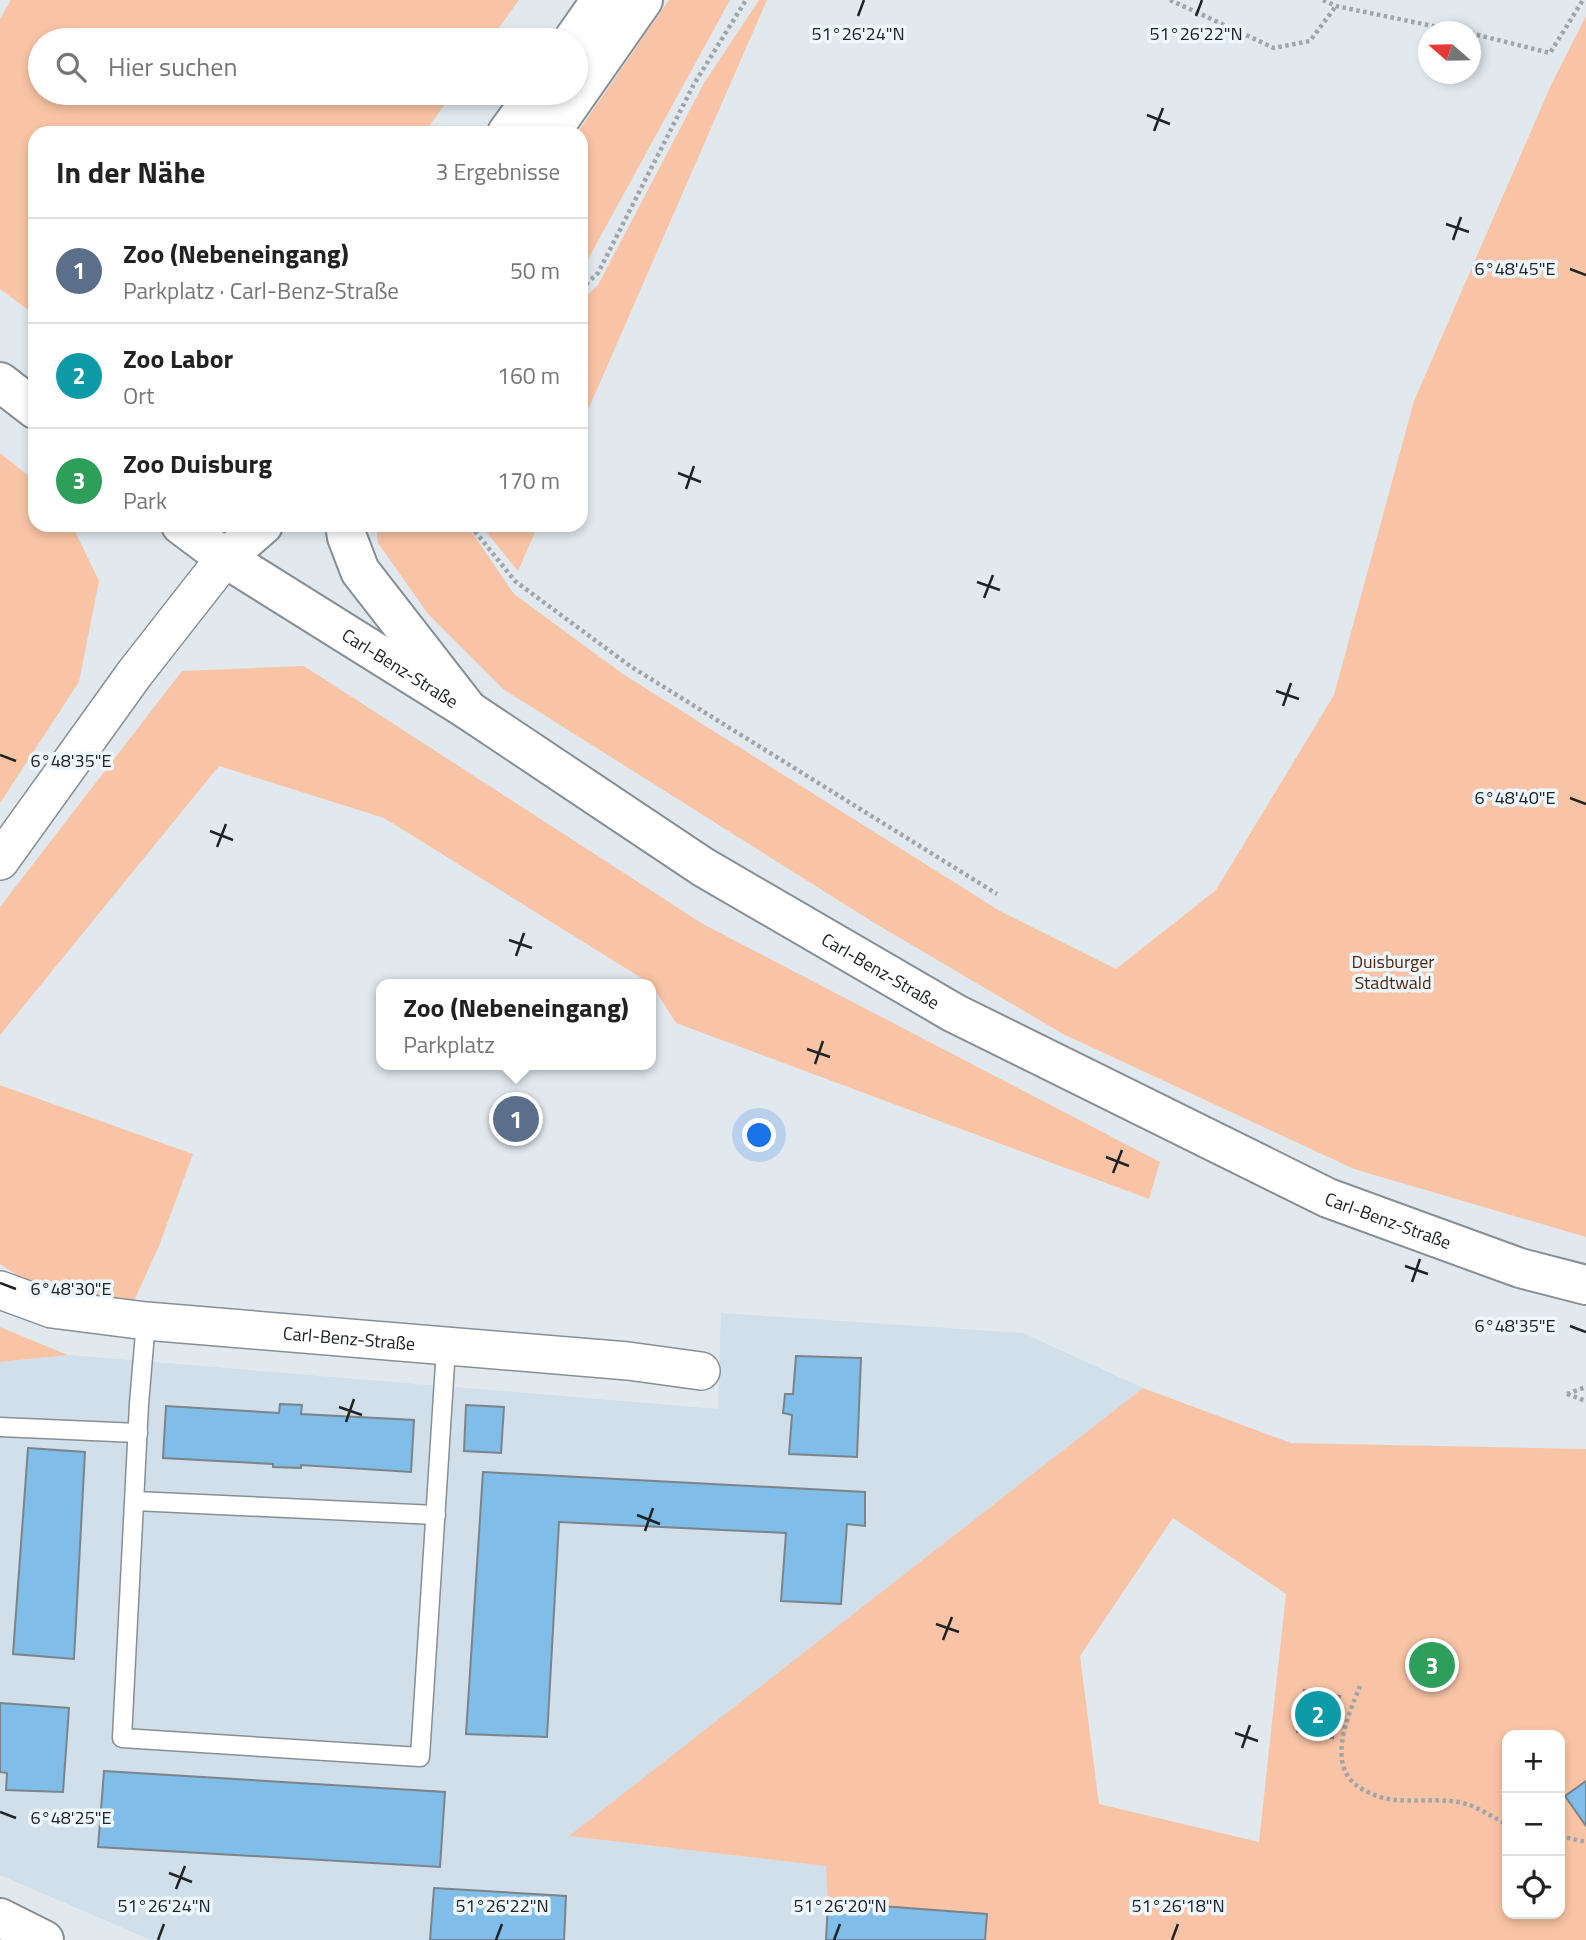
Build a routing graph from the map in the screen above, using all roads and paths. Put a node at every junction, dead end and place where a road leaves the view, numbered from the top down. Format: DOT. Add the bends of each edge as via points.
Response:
graph roads {
  1 [pos="600,0"];
  2 [pos="643,0"];
  3 [pos="747,0"];
  4 [pos="1170,0"];
  5 [pos="1323,0"];
  6 [pos="1583,0"];
  7 [pos="1336,6"];
  8 [pos="1418,23"];
  9 [pos="581,28"];
  10 [pos="1481,36"];
  11 [pos="588,79"];
  12 [pos="527,105"];
  13 [pos="570,105"];
  14 [pos="512,126"];
  15 [pos="555,126"];
  16 [pos="588,282"];
  17 [pos="0,382"];
  18 [pos="28,404"];
  19 [pos="202,532"];
  20 [pos="250,532"];
  21 [pos="346,532"];
  22 [pos="475,532"];
  23 [pos="232,542"];
  24 [pos="468,710"];
  25 [pos="0,861"];
  26 [pos="997,894"];
  27 [pos="1586,1285"];
  28 [pos="0,1290"];
  29 [pos="146,1321"];
  30 [pos="446,1348"];
  31 [pos="701,1371"];
  32 [pos="1586,1387"];
  33 [pos="1586,1401"];
  34 [pos="0,1427"];
  35 [pos="138,1433"];
  36 [pos="135,1501"];
  37 [pos="436,1515"];
  38 [pos="1360,1686"];
  39 [pos="1502,1822"];
  40 [pos="1565,1837"];
  41 [pos="1586,1842"];
  42 [pos="0,1918"];
  43 [pos="44,1940"];
  1 -- 9 [label="main road"];
  2 -- 11 [label="main road"];
  3 -- 16 [label="path" via="694,84 597,273"];
  4 -- 7 [label="path" via="1274,48 1310,41"];
  5 -- 7 [label="path"];
  6 -- 10 [label="path" via="1550,53"];
  7 -- 8 [label="path"];
  12 -- 14 [label="main road"];
  13 -- 15 [label="main road"];
  17 -- 18 [label="main road"];
  19 -- 23 [label="main road, Carl-Benz-Straße"];
  20 -- 23 [label="main road"];
  21 -- 24 [label="main road" via="360,571"];
  22 -- 26 [label="path" via="515,581 630,666"];
  23 -- 24 [label="main road, Carl-Benz-Straße"];
  23 -- 25 [label="street"];
  24 -- 27 [label="main road, Carl-Benz-Straße" via="703,867 954,1013 1328,1198 1520,1268"];
  28 -- 29 [label="street, Carl-Benz-Straße" via="52,1309"];
  29 -- 30 [label="street, Carl-Benz-Straße"];
  29 -- 35 [label="lane"];
  30 -- 31 [label="street, Carl-Benz-Straße"];
  30 -- 37 [label="lane"];
  32 -- 33 [label="path" via="1567,1394"];
  34 -- 35 [label="lane"];
  35 -- 36 [label="lane"];
  36 -- 37 [label="lane"];
  36 -- 37 [label="lane" via="122,1738 421,1756"];
  38 -- 39 [label="path" via="1346,1721 1341,1753 1353,1784 1394,1800 1465,1803"];
  40 -- 41 [label="path"];
  42 -- 43 [label="main road"];
}
